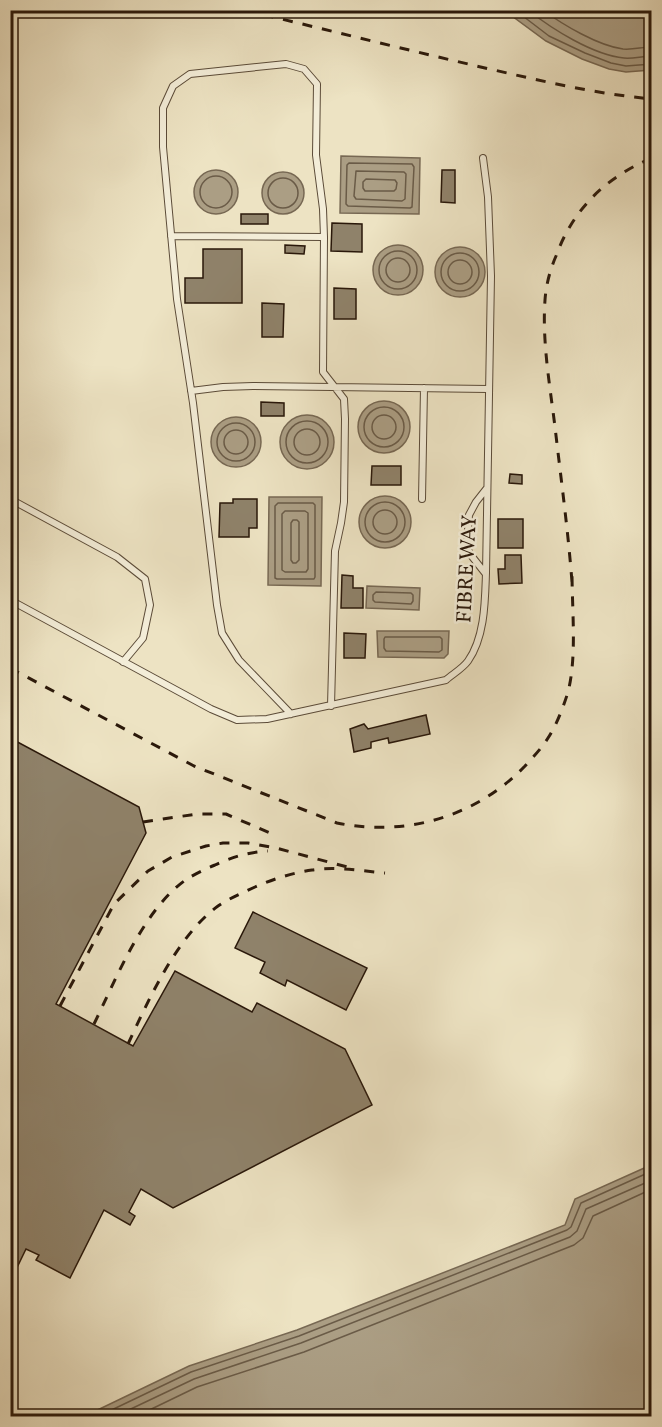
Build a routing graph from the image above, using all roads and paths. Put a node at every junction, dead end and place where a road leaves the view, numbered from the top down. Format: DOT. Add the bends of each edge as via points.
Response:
graph roads {
  1 [pos="483,158"];
  2 [pos="171,236"];
  3 [pos="324,237"];
  4 [pos="334,386"];
  5 [pos="424,388"];
  6 [pos="488,389"];
  7 [pos="191,391"];
  8 [pos="487,488"];
  9 [pos="10,499"];
  10 [pos="422,499"];
  11 [pos="486,573"];
  12 [pos="10,600"];
  13 [pos="123,662"];
  14 [pos="331,706"];
  15 [pos="291,714"];
  1 -- 6 [label="lane, FIBRE WAY" via="491,276"];
  2 -- 3 [label="lane"];
  2 -- 3 [label="lane" via="163,108 173,86 190,74 286,64 304,69 317,84 316,155"];
  2 -- 7 [label="lane"];
  3 -- 4 [label="lane" via="323,372"];
  4 -- 5 [label="lane"];
  4 -- 7 [label="lane"];
  4 -- 14 [label="lane" via="344,399 345,419 344,502 335,551"];
  5 -- 6 [label="lane"];
  5 -- 10 [label="lane"];
  6 -- 8 [label="lane, FIBRE WAY"];
  7 -- 15 [label="lane" via="222,633 239,660"];
  8 -- 11 [label="lane, FIBRE WAY"];
  8 -- 11 [label="lane" via="469,515 467,546"];
  9 -- 13 [label="lane" via="117,557 145,579 150,605 143,638"];
  11 -- 14 [label="lane, FIBRE WAY" via="484,616 468,662 446,680"];
  12 -- 13 [label="lane, FIBRE WAY"];
  13 -- 15 [label="lane, FIBRE WAY" via="237,720"];
  14 -- 15 [label="lane, FIBRE WAY"];
}
